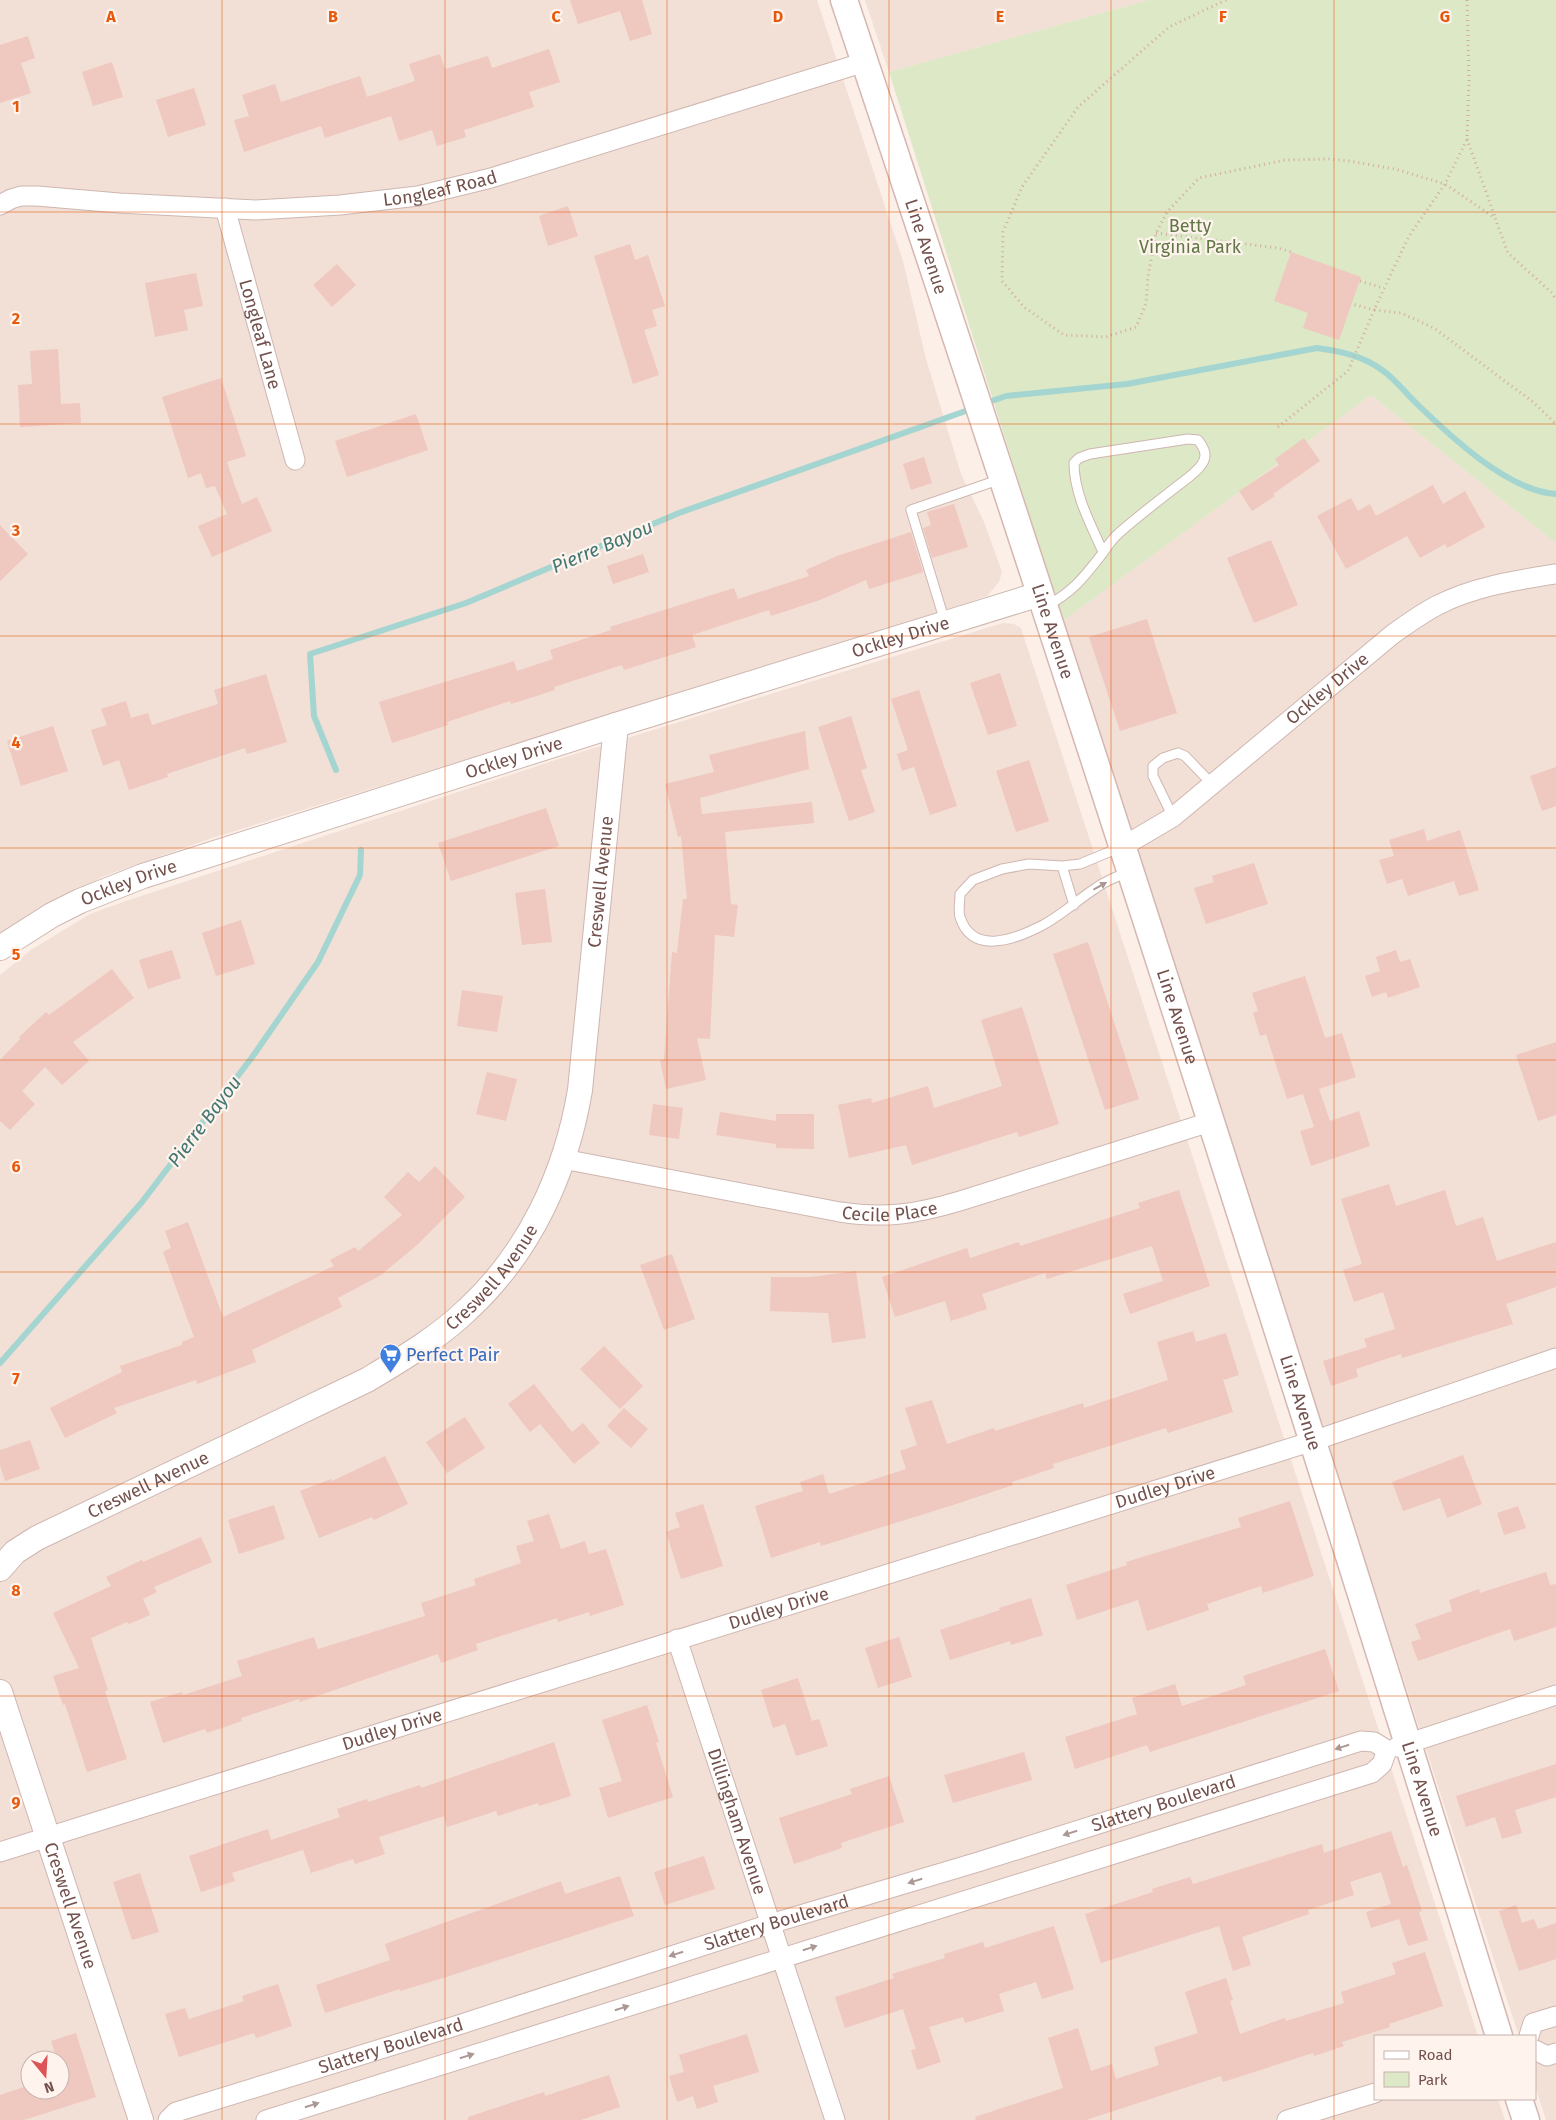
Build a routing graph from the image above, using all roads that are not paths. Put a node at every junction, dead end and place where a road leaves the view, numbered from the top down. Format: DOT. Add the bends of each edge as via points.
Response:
graph roads {
  1 [pos="844,0"];
  2 [pos="865,62"];
  3 [pos="0,205"];
  4 [pos="225,208"];
  5 [pos="295,460"];
  6 [pos="998,468"];
  7 [pos="1103,552"];
  8 [pos="1556,574"];
  9 [pos="1042,600"];
  10 [pos="946,624"];
  11 [pos="616,725"];
  12 [pos="1213,785"];
  13 [pos="1173,817"];
  14 [pos="1125,859"];
  15 [pos="1062,866"];
  16 [pos="1074,905"];
  17 [pos="0,948"];
  18 [pos="1210,1122"];
  19 [pos="563,1159"];
  20 [pos="1556,1358"];
  21 [pos="1313,1440"];
  22 [pos="0,1569"];
  23 [pos="677,1639"];
  24 [pos="0,1692"];
  25 [pos="1556,1695"];
  26 [pos="1398,1747"];
  27 [pos="47,1837"];
  28 [pos="0,1852"];
  29 [pos="770,1924"];
  30 [pos="781,1958"];
  31 [pos="1556,2016"];
  32 [pos="1499,2035"];
  33 [pos="1528,2035"];
  34 [pos="1536,2050"];
  35 [pos="1556,2052"];
  36 [pos="1374,2093"];
  37 [pos="1519,2100"];
  38 [pos="141,2120"];
  39 [pos="168,2120"];
  40 [pos="266,2120"];
  41 [pos="835,2120"];
  42 [pos="1288,2120"];
  43 [pos="1526,2120"];
  1 -- 2 [label="main road, Line Avenue"];
  2 -- 4 [label="street, Longleaf Road" via="491,178 418,196 340,205 256,210"];
  2 -- 6 [label="main road, Line Avenue"];
  3 -- 4 [label="street, Longleaf Road" via="16,197 36,196"];
  4 -- 5 [label="street, Longleaf Lane"];
  6 -- 9 [label="main road, Line Avenue"];
  6 -- 10 [label="lane" via="911,510"];
  7 -- 7 [label="lane" via="1118,534 1202,464 1206,455 1198,440 1090,454 1074,463 1077,485"];
  7 -- 9 [label="lane" via="1065,596"];
  8 -- 12 [label="street, Ockley Drive" via="1484,588 1420,615"];
  9 -- 10 [label="street, Ockley Drive"];
  9 -- 14 [label="main road, Line Avenue"];
  10 -- 11 [label="street, Ockley Drive"];
  11 -- 17 [label="street, Ockley Drive" via="108,888 52,915"];
  11 -- 19 [label="street, Creswell Avenue" via="580,1090"];
  12 -- 13 [label="street, Ockley Drive"];
  12 -- 13 [label="lane" via="1185,756 1178,753 1162,758 1153,766 1153,776"];
  13 -- 14 [label="street, Ockley Drive"];
  14 -- 15 [label="lane"];
  16 -- 14 [label="lane, one-way"];
  14 -- 18 [label="main road, Line Avenue"];
  15 -- 16 [label="lane"];
  15 -- 16 [label="lane" via="1029,864 1002,869 973,880 960,894 960,916 966,930 977,940 1003,940 1039,927"];
  18 -- 19 [label="street, Cecile Place" via="960,1201 904,1215 864,1216"];
  18 -- 21 [label="main road, Line Avenue"];
  19 -- 22 [label="street, Creswell Avenue" via="551,1193 525,1240 493,1284 441,1332 367,1380 37,1538 14,1552"];
  20 -- 21 [label="street, Dudley Drive"];
  21 -- 23 [label="street, Dudley Drive"];
  21 -- 26 [label="main road, Line Avenue"];
  23 -- 27 [label="street, Dudley Drive"];
  23 -- 29 [label="street, Dillingham Avenue"];
  24 -- 27 [label="street, Creswell Avenue"];
  25 -- 26 [label="street"];
  26 -- 29 [label="street, Slattery Boulevard, one-way" via="1361,1741"];
  30 -- 26 [label="street, Slattery Boulevard, one-way" via="1372,1773"];
  26 -- 32 [label="main road, Line Avenue"];
  27 -- 28 [label="street, Dudley Drive"];
  27 -- 38 [label="street, Creswell Avenue"];
  29 -- 30 [label="street, Dillingham Avenue"];
  29 -- 39 [label="street, Slattery Boulevard, one-way" via="176,2112"];
  40 -- 30 [label="street, Slattery Boulevard, one-way"];
  30 -- 41 [label="street, Dillingham Avenue"];
  31 -- 33 [label="street" via="1533,2023"];
  34 -- 35 [label="street" via="1547,2056"];
  36 -- 42 [label="street"];
  37 -- 43 [label="main road"];
}
